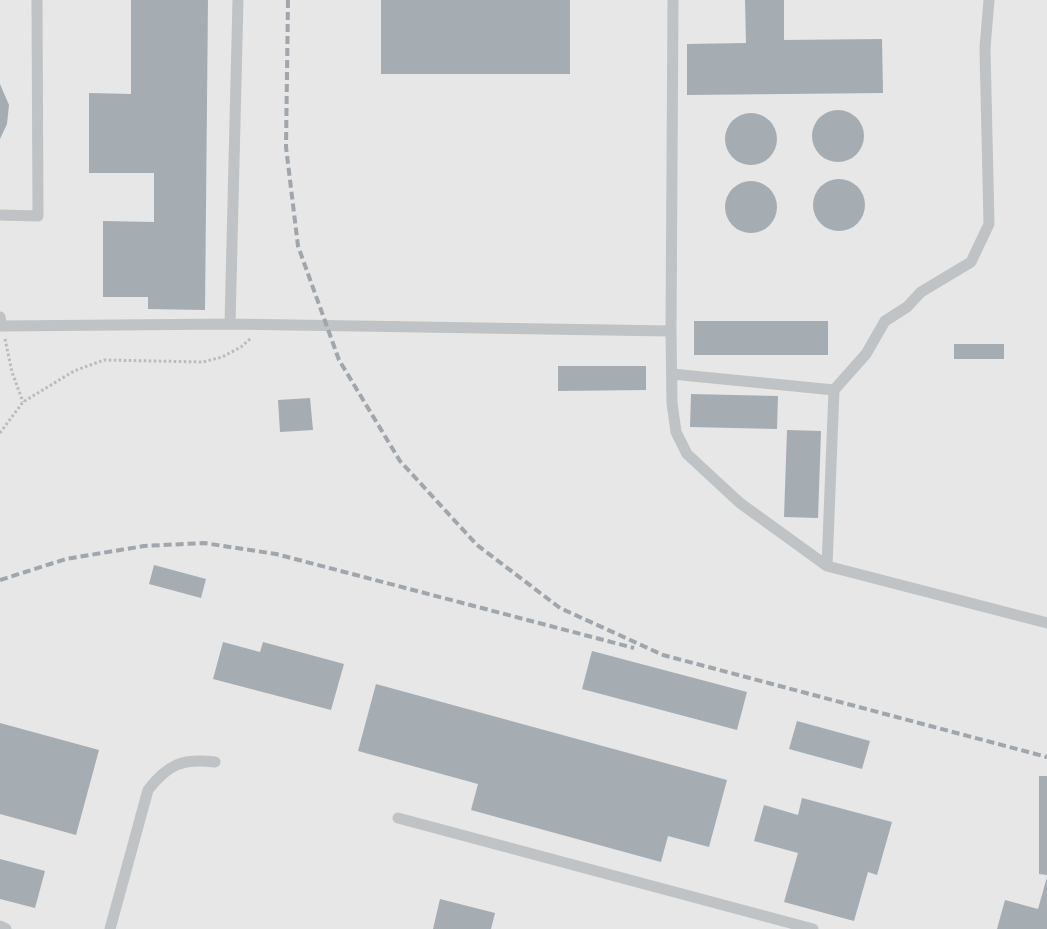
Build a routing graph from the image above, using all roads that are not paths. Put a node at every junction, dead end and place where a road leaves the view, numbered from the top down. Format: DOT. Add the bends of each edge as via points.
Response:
graph roads {
  1 [pos="37,0"];
  2 [pos="238,0"];
  3 [pos="673,0"];
  4 [pos="989,0"];
  5 [pos="0,215"];
  6 [pos="1,321"];
  7 [pos="230,324"];
  8 [pos="671,331"];
  9 [pos="672,374"];
  10 [pos="834,390"];
  11 [pos="827,566"];
  12 [pos="1047,624"];
  13 [pos="215,762"];
  14 [pos="398,818"];
  15 [pos="0,926"];
  16 [pos="6,929"];
  17 [pos="110,929"];
  18 [pos="813,929"];
  1 -- 5 [label="lane" via="38,216"];
  2 -- 7 [label="lane"];
  3 -- 8 [label="lane"];
  4 -- 10 [label="lane" via="985,48 989,224 971,262 921,292 907,307 885,321 866,354"];
  6 -- 7 [label="lane"];
  7 -- 8 [label="lane"];
  8 -- 9 [label="lane"];
  9 -- 10 [label="lane"];
  9 -- 11 [label="lane" via="676,432 687,454 740,503"];
  10 -- 11 [label="lane"];
  11 -- 12 [label="lane"];
  13 -- 17 [label="lane" via="195,759 176,764 160,774 148,790"];
  14 -- 18 [label="lane"];
  15 -- 16 [label="lane"];
}
